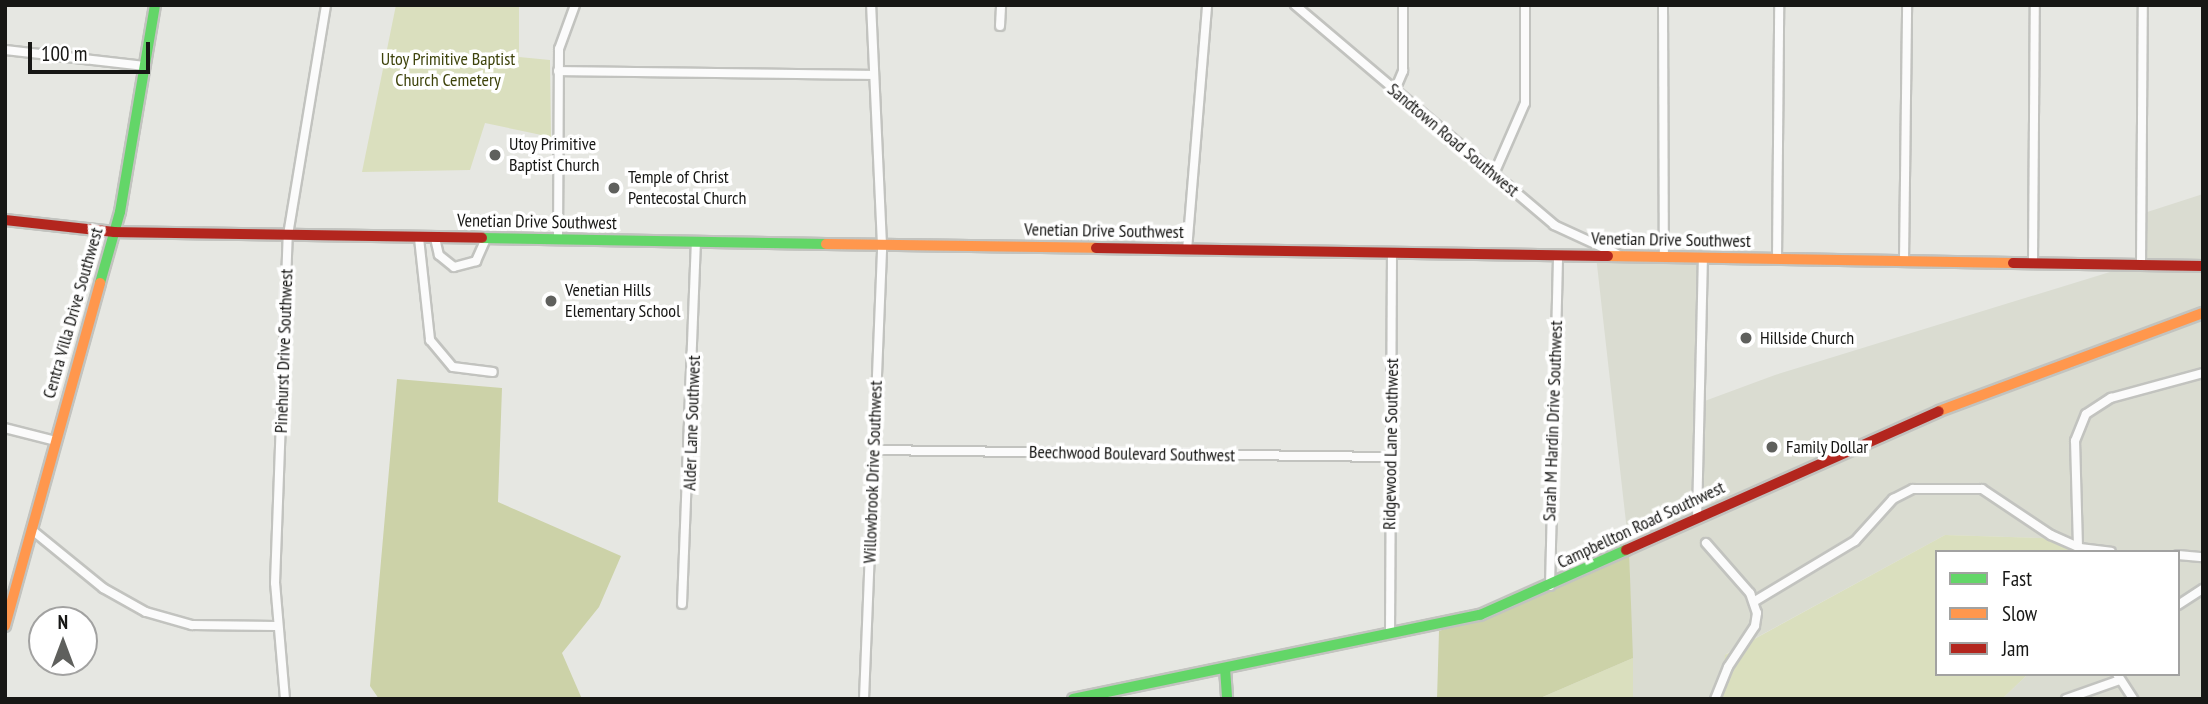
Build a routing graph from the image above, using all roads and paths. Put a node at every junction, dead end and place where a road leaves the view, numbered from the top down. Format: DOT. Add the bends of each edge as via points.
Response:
graph roads {
  1 [pos="155,5"];
  2 [pos="326,5"];
  3 [pos="575,5"];
  4 [pos="871,5"];
  5 [pos="1001,5"];
  6 [pos="1207,5"];
  7 [pos="1295,5"];
  8 [pos="1404,5"];
  9 [pos="1525,5"];
  10 [pos="1663,5"];
  11 [pos="1779,5"];
  12 [pos="1907,5"];
  13 [pos="2035,5"];
  14 [pos="2143,5"];
  15 [pos="1000,26"];
  16 [pos="5,50"];
  17 [pos="145,66"];
  18 [pos="558,71"];
  19 [pos="874,75"];
  20 [pos="1395,90"];
  21 [pos="1494,174"];
  22 [pos="5,220"];
  23 [pos="114,232"];
  24 [pos="288,235"];
  25 [pos="419,238"];
  26 [pos="435,238"];
  27 [pos="486,239"];
  28 [pos="558,240"];
  29 [pos="696,242"];
  30 [pos="882,245"];
  31 [pos="1187,250"];
  32 [pos="1392,253"];
  33 [pos="1558,256"];
  34 [pos="1623,257"];
  35 [pos="1664,257"];
  36 [pos="1703,258"];
  37 [pos="1777,259"];
  38 [pos="1904,261"];
  39 [pos="2033,262"];
  40 [pos="2141,264"];
  41 [pos="2203,266"];
  42 [pos="2203,313"];
  43 [pos="493,372"];
  44 [pos="2203,373"];
  45 [pos="5,428"];
  46 [pos="56,441"];
  47 [pos="874,450"];
  48 [pos="1390,457"];
  49 [pos="1697,519"];
  50 [pos="32,530"];
  51 [pos="1706,543"];
  52 [pos="2080,550"];
  53 [pos="2096,550"];
  54 [pos="2180,555"];
  55 [pos="2203,557"];
  56 [pos="1550,586"];
  57 [pos="2203,589"];
  58 [pos="1755,601"];
  59 [pos="682,604"];
  60 [pos="2180,604"];
  61 [pos="5,626"];
  62 [pos="276,626"];
  63 [pos="1390,634"];
  64 [pos="1225,668"];
  65 [pos="2119,677"];
  66 [pos="285,699"];
  67 [pos="864,699"];
  68 [pos="1073,699"];
  69 [pos="1227,699"];
  70 [pos="1715,699"];
  71 [pos="2066,699"];
  72 [pos="2133,699"];
  1 -- 17 [label="street, Centra Villa Drive Southwest"];
  2 -- 24 [label="street, Pinehurst Drive Southwest"];
  3 -- 18 [label="street" via="565,28"];
  4 -- 19 [label="street, Willowbrook Drive Southwest"];
  5 -- 15 [label="street"];
  6 -- 31 [label="street"];
  7 -- 20 [label="street, Sandtown Road Southwest"];
  8 -- 20 [label="street" via="1403,71"];
  9 -- 21 [label="street" via="1525,103"];
  10 -- 35 [label="street"];
  11 -- 37 [label="street"];
  12 -- 38 [label="street"];
  13 -- 39 [label="street"];
  14 -- 40 [label="street"];
  16 -- 17 [label="street"];
  17 -- 23 [label="street, Centra Villa Drive Southwest"];
  18 -- 19 [label="street"];
  18 -- 28 [label="street"];
  19 -- 30 [label="street, Willowbrook Drive Southwest"];
  20 -- 21 [label="street, Sandtown Road Southwest"];
  21 -- 34 [label="street, Sandtown Road Southwest" via="1554,225"];
  22 -- 23 [label="street, Venetian Drive Southwest"];
  23 -- 24 [label="street, Venetian Drive Southwest"];
  23 -- 46 [label="street, Centra Villa Drive Southwest"];
  24 -- 25 [label="street, Venetian Drive Southwest"];
  24 -- 62 [label="street, Pinehurst Drive Southwest"];
  25 -- 26 [label="street, Venetian Drive Southwest"];
  25 -- 43 [label="street" via="430,340 453,367"];
  26 -- 27 [label="street, Venetian Drive Southwest"];
  26 -- 27 [label="street" via="439,255 454,267 476,261"];
  27 -- 28 [label="street, Venetian Drive Southwest"];
  28 -- 29 [label="street, Venetian Drive Southwest"];
  29 -- 30 [label="street, Venetian Drive Southwest"];
  29 -- 59 [label="street, Alder Lane Southwest"];
  30 -- 31 [label="street, Venetian Drive Southwest"];
  30 -- 47 [label="street, Willowbrook Drive Southwest"];
  31 -- 32 [label="street, Venetian Drive Southwest"];
  32 -- 33 [label="street, Venetian Drive Southwest"];
  32 -- 48 [label="street, Ridgewood Lane Southwest"];
  33 -- 34 [label="street, Venetian Drive Southwest"];
  33 -- 56 [label="street, Sarah M Hardin Drive Southwest"];
  34 -- 35 [label="street, Venetian Drive Southwest"];
  35 -- 36 [label="street, Venetian Drive Southwest"];
  36 -- 37 [label="street, Venetian Drive Southwest"];
  36 -- 49 [label="street"];
  37 -- 38 [label="street, Venetian Drive Southwest"];
  38 -- 39 [label="street, Venetian Drive Southwest"];
  39 -- 40 [label="street, Venetian Drive Southwest"];
  40 -- 41 [label="street, Venetian Drive Southwest"];
  42 -- 49 [label="street, Campbellton Road Southwest" via="1914,421"];
  44 -- 58 [label="street" via="2111,398 2086,414 2075,441 2078,547 2051,535 1982,489 1913,489 1893,499 1855,541"];
  45 -- 46 [label="street"];
  46 -- 50 [label="street, Centra Villa Drive Southwest"];
  47 -- 48 [label="street, Beechwood Boulevard Southwest"];
  47 -- 67 [label="street, Willowbrook Drive Southwest"];
  48 -- 63 [label="street, Ridgewood Lane Southwest"];
  49 -- 56 [label="street, Campbellton Road Southwest"];
  50 -- 61 [label="street, Centra Villa Drive Southwest"];
  50 -- 62 [label="street" via="103,589 146,612 192,625"];
  51 -- 58 [label="street"];
  52 -- 53 [label="street"];
  54 -- 55 [label="street"];
  56 -- 63 [label="street, Campbellton Road Southwest" via="1480,615"];
  57 -- 60 [label="street"];
  58 -- 70 [label="street" via="1755,626 1728,667"];
  62 -- 66 [label="street, Pinehurst Drive Southwest"];
  63 -- 64 [label="street, Campbellton Road Southwest"];
  64 -- 68 [label="street, Campbellton Road Southwest"];
  64 -- 69 [label="street"];
  65 -- 71 [label="street"];
  65 -- 72 [label="street"];
}
